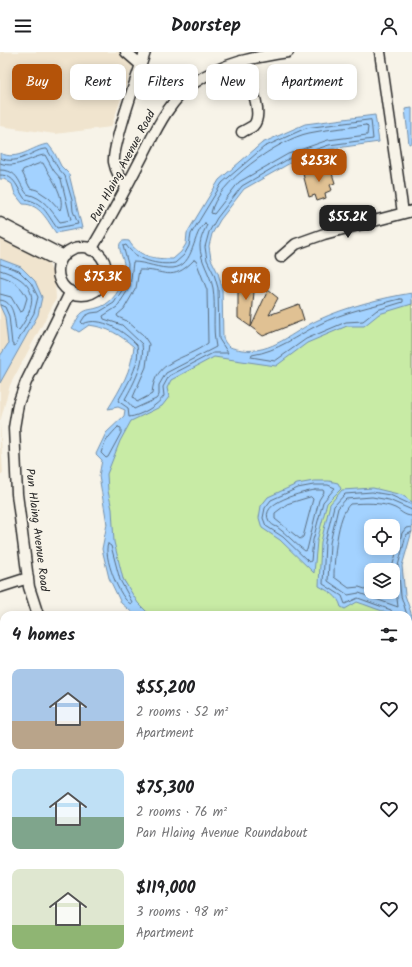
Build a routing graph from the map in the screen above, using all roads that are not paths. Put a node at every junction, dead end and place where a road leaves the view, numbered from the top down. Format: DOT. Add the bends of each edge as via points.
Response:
graph roads {
  1 [pos="126,52"];
  2 [pos="145,52"];
  3 [pos="288,52"];
  4 [pos="380,52"];
  5 [pos="241,61"];
  6 [pos="140,64"];
  7 [pos="141,64"];
  8 [pos="134,87"];
  9 [pos="242,132"];
  10 [pos="126,186"];
  11 [pos="407,212"];
  12 [pos="0,223"];
  13 [pos="0,232"];
  14 [pos="91,250"];
  15 [pos="281,257"];
  16 [pos="62,259"];
  17 [pos="71,291"];
  18 [pos="28,578"];
  19 [pos="0,587"];
  20 [pos="37,611"];
  1 -- 6 [label="street"];
  2 -- 7 [label="street"];
  3 -- 5 [label="street, Pun Hlaing Avenue Road"];
  4 -- 11 [label="street"];
  5 -- 9 [label="street" via="257,106 256,121 253,126"];
  5 -- 10 [label="street, Pun Hlaing Avenue Road" via="216,70 193,84 167,111"];
  8 -- 10 [label="street" via="114,160 117,175"];
  10 -- 14 [label="street, Pun Hlaing Avenue Road"];
  11 -- 15 [label="street" via="296,244"];
  12 -- 16 [label="street"];
  13 -- 16 [label="street"];
  14 -- 16 [label="street" via="76,248"];
  14 -- 17 [label="street" via="102,257 106,266 105,280 90,294"];
  16 -- 17 [label="street" via="60,278 64,286"];
  17 -- 18 [label="street, Pun Hlaing Avenue Road" via="26,382 18,404 14,428 17,494"];
  18 -- 19 [label="street"];
  18 -- 20 [label="street, Pun Hlaing Avenue Road"];
}
